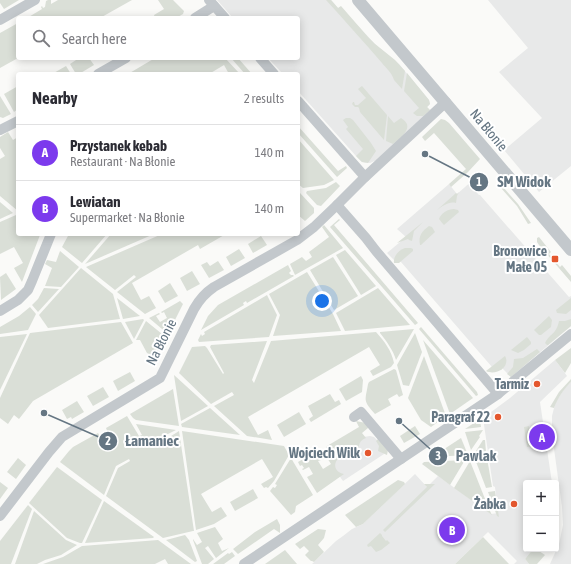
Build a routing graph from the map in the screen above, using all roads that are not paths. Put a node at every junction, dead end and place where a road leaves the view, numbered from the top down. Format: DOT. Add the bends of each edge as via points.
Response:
graph roads {
  1 [pos="35,0"];
  2 [pos="358,0"];
  3 [pos="211,3"];
  4 [pos="197,16"];
  5 [pos="223,16"];
  6 [pos="0,20"];
  7 [pos="122,60"];
  8 [pos="262,60"];
  9 [pos="102,72"];
  10 [pos="272,72"];
  11 [pos="446,102"];
  12 [pos="300,103"];
  13 [pos="16,122"];
  14 [pos="0,130"];
  15 [pos="365,177"];
  16 [pos="336,205"];
  17 [pos="50,236"];
  18 [pos="571,250"];
  19 [pos="0,311"];
  20 [pos="571,334"];
  21 [pos="498,394"];
  22 [pos="354,417"];
  23 [pos="401,459"];
  24 [pos="0,516"];
  25 [pos="246,564"];
  1 -- 6 [label="street"];
  2 -- 11 [label="street, Na Błonie"];
  3 -- 4 [label="street"];
  3 -- 5 [label="street"];
  7 -- 9 [label="street"];
  8 -- 10 [label="street"];
  11 -- 15 [label="street, Na Błonie"];
  11 -- 18 [label="street, Na Błonie"];
  12 -- 15 [label="street"];
  13 -- 14 [label="street"];
  15 -- 16 [label="street, Na Błonie"];
  16 -- 21 [label="street"];
  16 -- 24 [label="street, Na Błonie" via="297,240 205,294 194,309 160,378 62,437"];
  17 -- 19 [label="street" via="28,290"];
  20 -- 21 [label="street"];
  21 -- 23 [label="street"];
  22 -- 23 [label="street" via="361,412"];
  23 -- 25 [label="street"];
}
